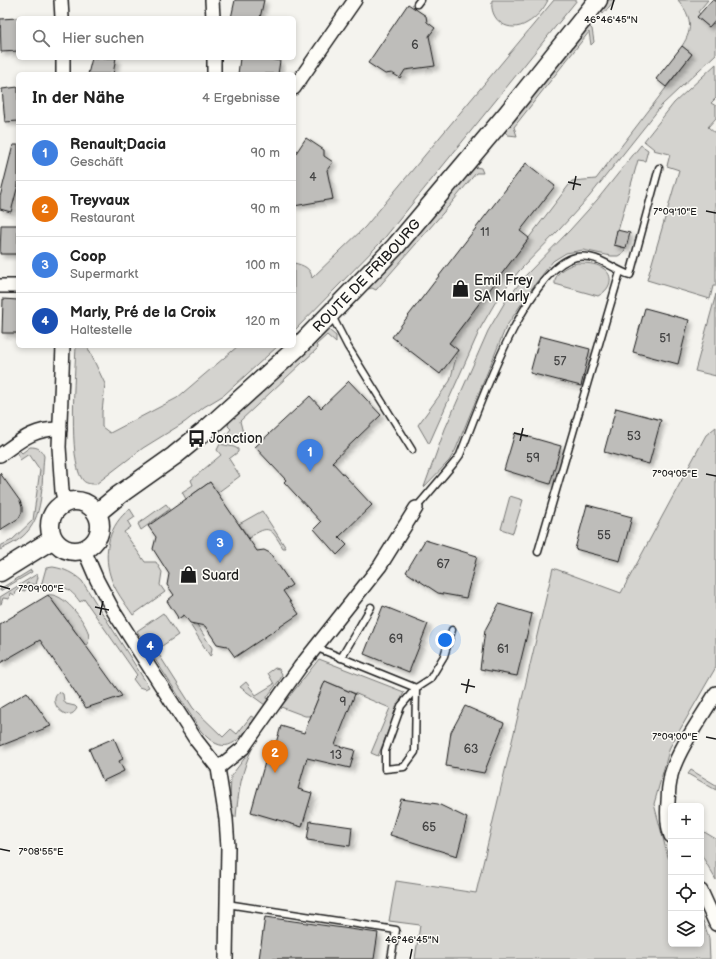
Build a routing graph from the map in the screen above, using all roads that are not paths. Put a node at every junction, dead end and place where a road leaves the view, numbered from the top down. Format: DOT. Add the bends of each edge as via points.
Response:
graph roads {
  1 [pos="61,0"];
  2 [pos="212,0"];
  3 [pos="355,0"];
  4 [pos="598,0"];
  5 [pos="62,16"];
  6 [pos="213,16"];
  7 [pos="62,60"];
  8 [pos="214,60"];
  9 [pos="63,72"];
  10 [pos="214,72"];
  11 [pos="296,85"];
  12 [pos="659,168"];
  13 [pos="620,272"];
  14 [pos="0,286"];
  15 [pos="16,286"];
  16 [pos="330,314"];
  17 [pos="63,348"];
  18 [pos="60,430"];
  19 [pos="412,450"];
  20 [pos="0,455"];
  21 [pos="65,503"];
  22 [pos="416,508"];
  23 [pos="97,514"];
  24 [pos="53,539"];
  25 [pos="84,550"];
  26 [pos="538,552"];
  27 [pos="0,572"];
  28 [pos="371,607"];
  29 [pos="452,630"];
  30 [pos="315,647"];
  31 [pos="340,658"];
  32 [pos="416,688"];
  33 [pos="716,693"];
  34 [pos="218,768"];
  35 [pos="668,824"];
  36 [pos="704,898"];
  37 [pos="227,904"];
  38 [pos="716,924"];
  39 [pos="226,959"];
  40 [pos="391,959"];
  1 -- 5 [label="street"];
  2 -- 6 [label="street"];
  3 -- 11 [label="street"];
  4 -- 16 [label="main road, ROUTE DE FRIBOURG" via="508,114 395,247"];
  7 -- 9 [label="street"];
  8 -- 10 [label="street"];
  12 -- 13 [label="lane" via="630,275"];
  13 -- 22 [label="lane" via="605,262 586,256 577,257 562,263 540,286 509,335 460,455"];
  13 -- 26 [label="lane"];
  14 -- 15 [label="street"];
  16 -- 19 [label="lane"];
  16 -- 23 [label="main road, ROUTE DE FRIBOURG" via="299,346 207,429"];
  17 -- 18 [label="street"];
  18 -- 20 [label="street" via="34,432"];
  18 -- 21 [label="street" via="62,491"];
  21 -- 23 [label="main road" via="86,503"];
  21 -- 24 [label="main road" via="59,506 51,518 50,532"];
  22 -- 30 [label="street" via="380,566"];
  23 -- 25 [label="main road" via="100,529 97,538"];
  24 -- 25 [label="main road" via="67,550"];
  24 -- 27 [label="main road"];
  25 -- 34 [label="street" via="114,612 196,740"];
  28 -- 31 [label="lane"];
  29 -- 32 [label="lane" via="444,656 430,679"];
  30 -- 31 [label="lane"];
  30 -- 34 [label="street" via="243,748"];
  31 -- 32 [label="lane"];
  32 -- 32 [label="lane" via="415,752 404,767 385,769 385,751 401,706"];
  33 -- 35 [label="street" via="682,750 672,774 667,810"];
  34 -- 37 [label="street" via="228,847"];
  36 -- 38 [label="street"];
  37 -- 39 [label="street"];
  37 -- 40 [label="lane" via="396,930"];
}
